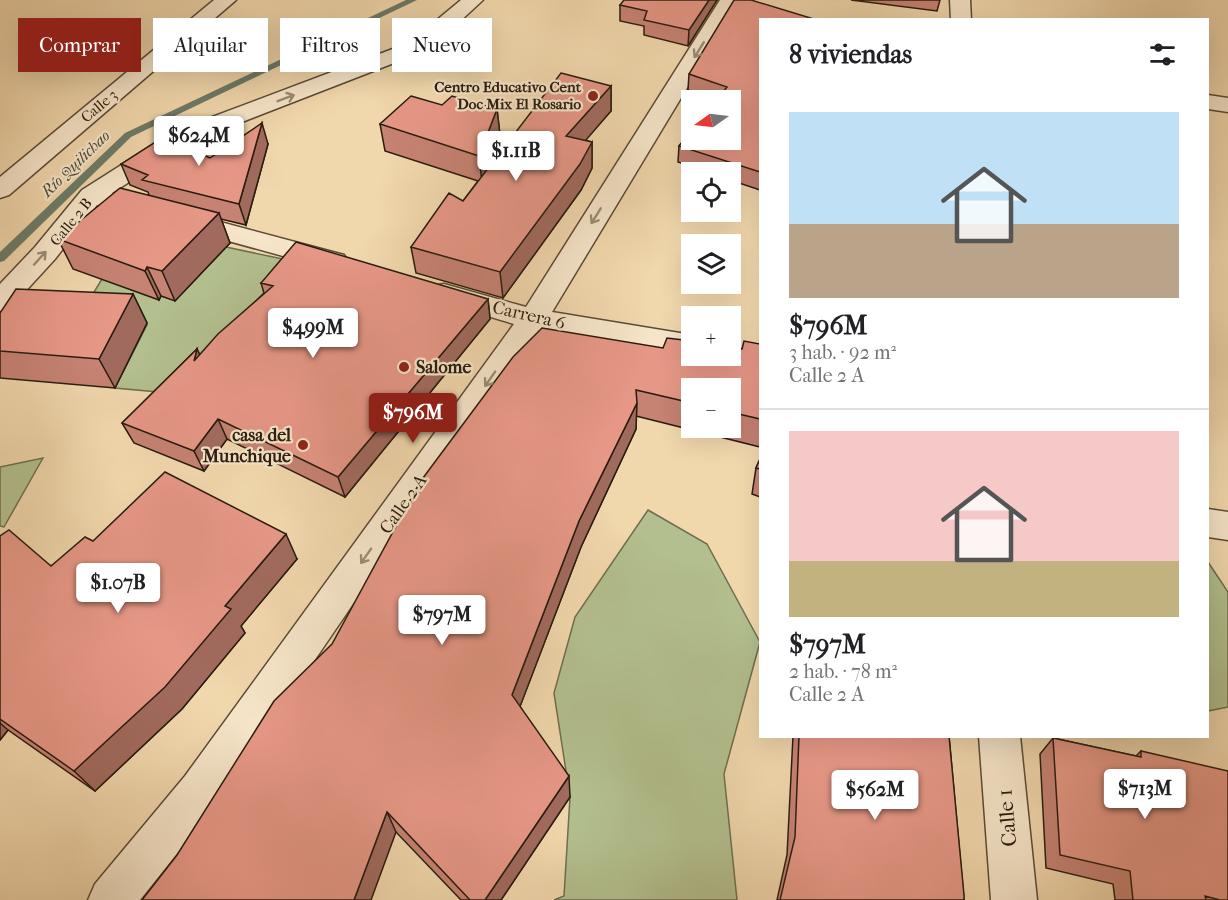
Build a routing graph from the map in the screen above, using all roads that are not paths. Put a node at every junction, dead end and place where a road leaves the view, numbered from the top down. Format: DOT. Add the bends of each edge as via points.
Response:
graph roads {
  1 [pos="226,0"];
  2 [pos="473,0"];
  3 [pos="730,0"];
  4 [pos="960,0"];
  5 [pos="961,18"];
  6 [pos="1209,102"];
  7 [pos="1228,105"];
  8 [pos="0,190"];
  9 [pos="92,195"];
  10 [pos="363,269"];
  11 [pos="420,286"];
  12 [pos="0,301"];
  13 [pos="532,319"];
  14 [pos="681,344"];
  15 [pos="1209,523"];
  16 [pos="1228,526"];
  17 [pos="999,738"];
  18 [pos="111,900"];
  19 [pos="1014,900"];
  1 -- 8 [label="street, Calle 3"];
  9 -- 2 [label="street, Calle 2 B, one-way" via="184,136 422,44"];
  3 -- 13 [label="street, Calle 2 A, one-way"];
  4 -- 5 [label="street"];
  6 -- 7 [label="street"];
  9 -- 10 [label="street"];
  12 -- 9 [label="street, Calle 2 B, one-way"];
  11 -- 13 [label="street, Carrera 6"];
  13 -- 14 [label="street, Carrera 6"];
  13 -- 18 [label="street, Calle 2 A, one-way" via="200,791"];
  15 -- 16 [label="street"];
  17 -- 19 [label="street, Calle 1"];
}
